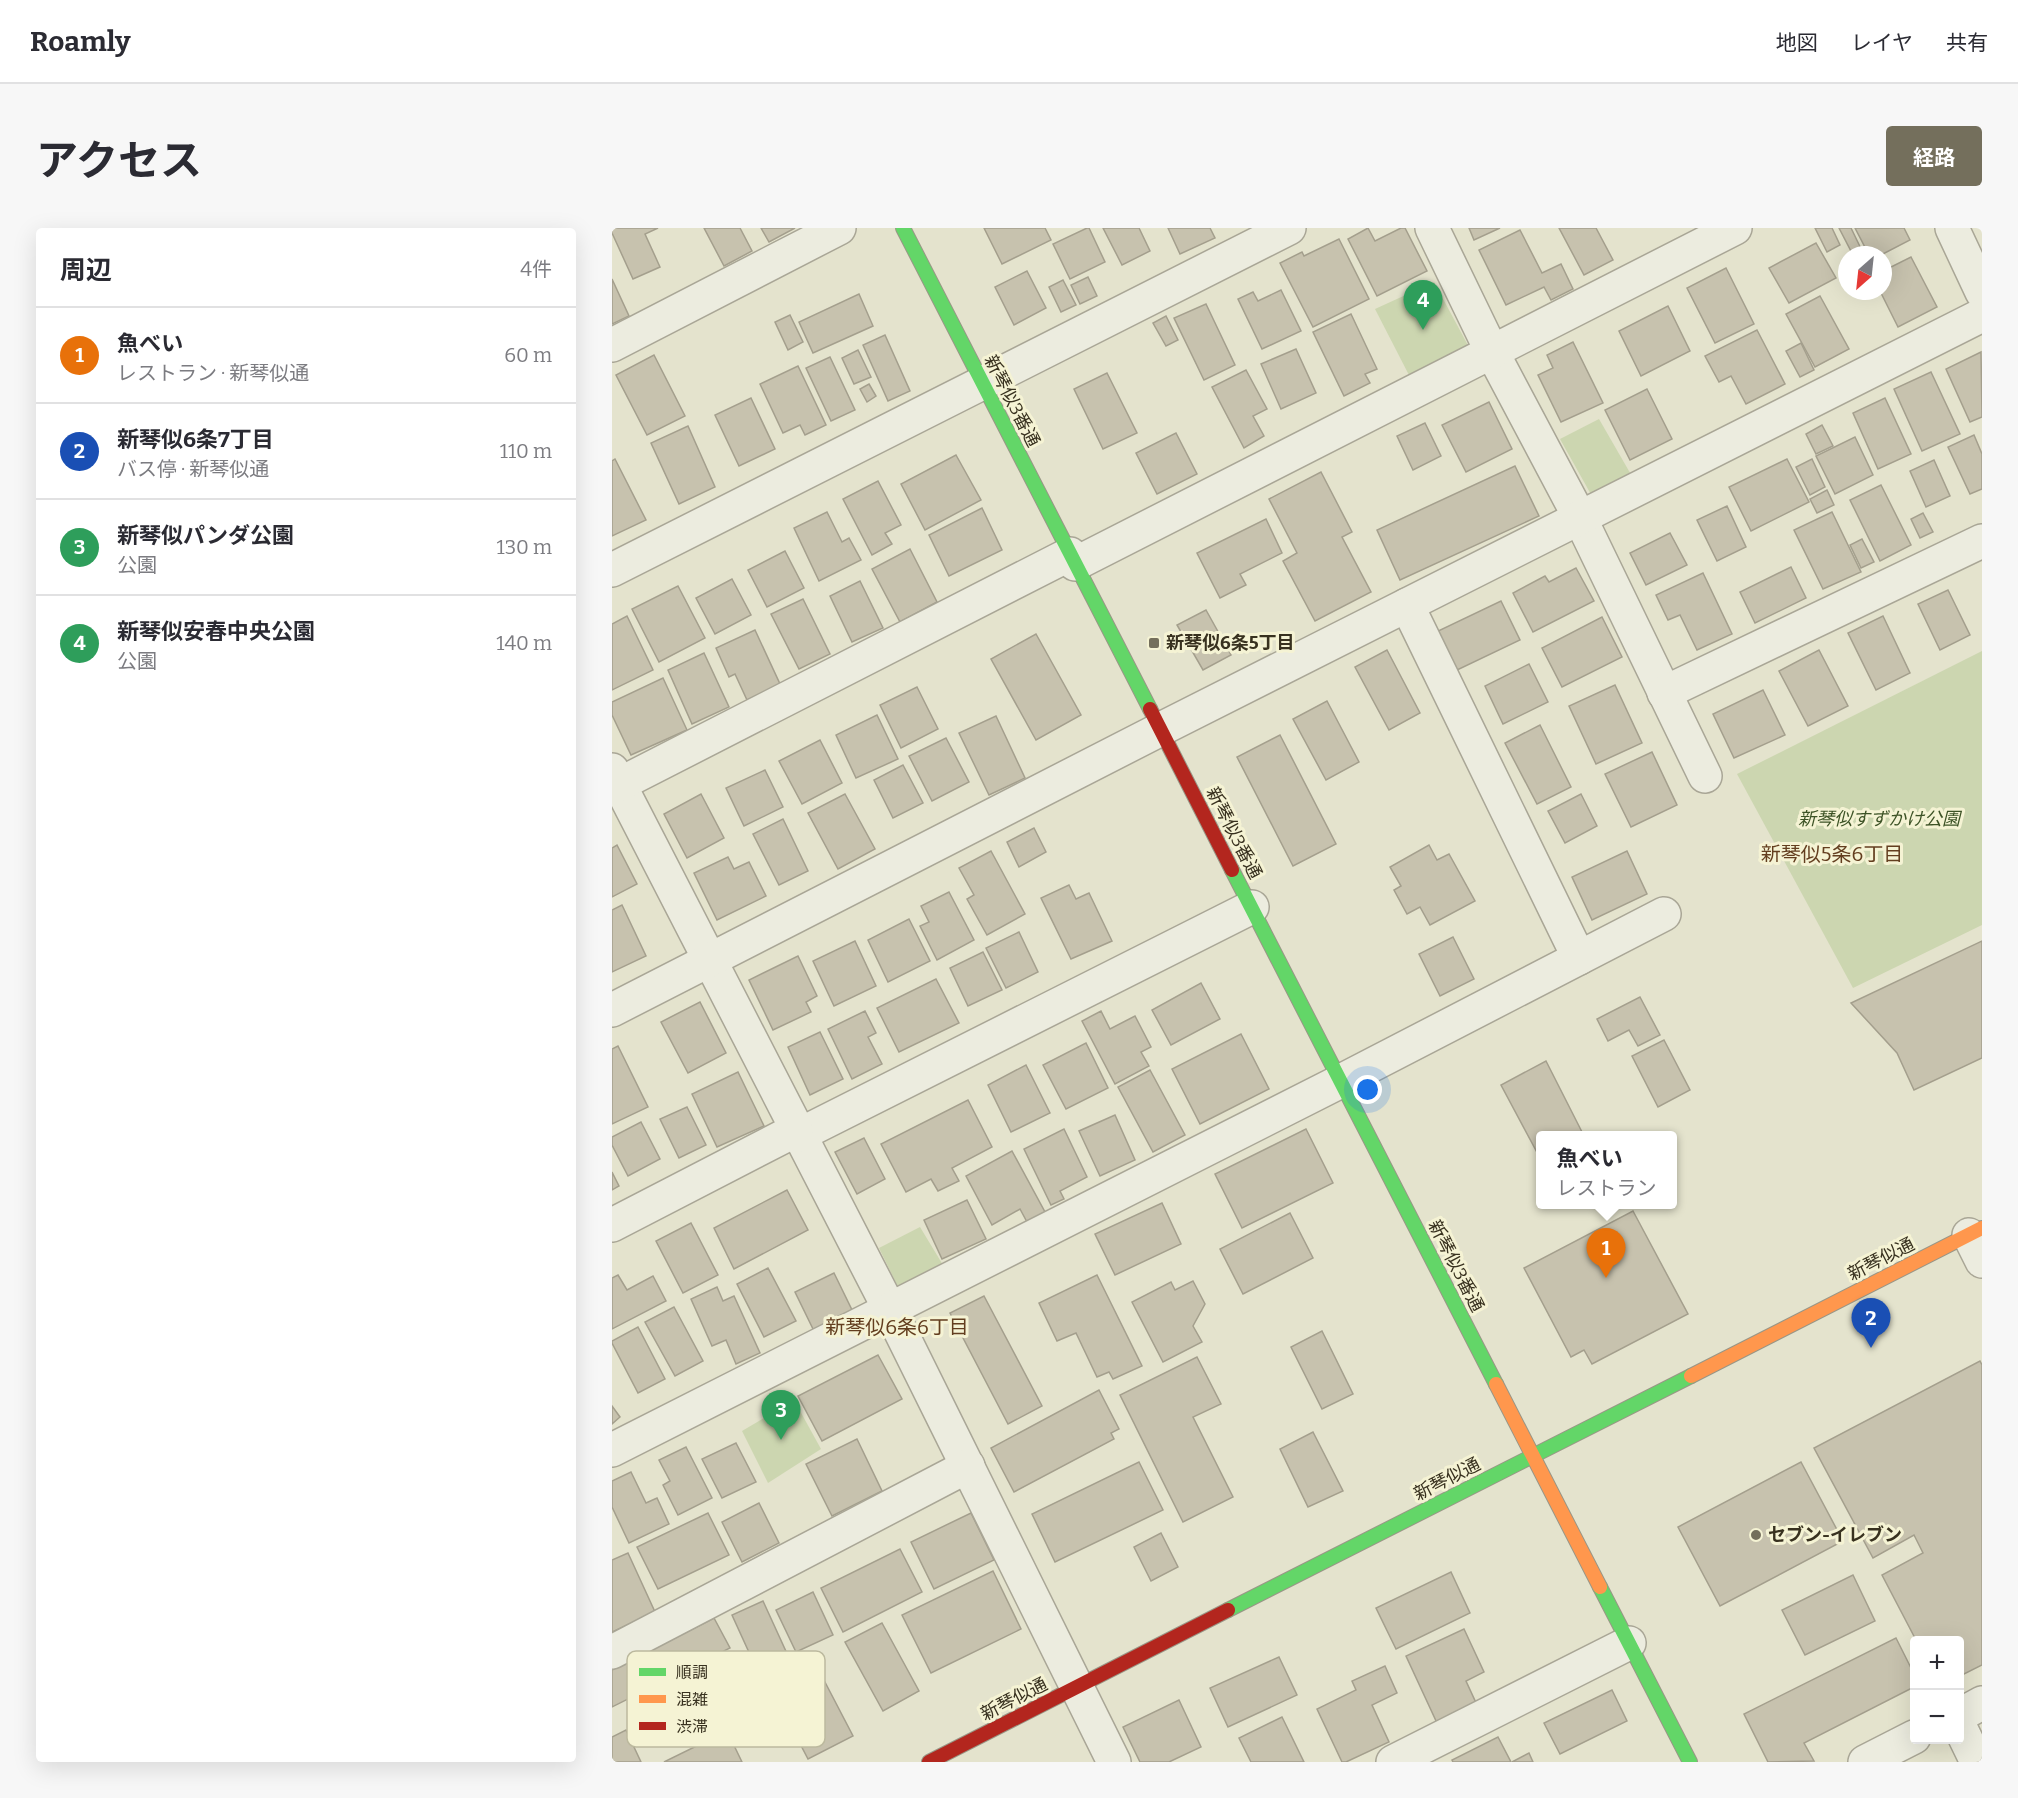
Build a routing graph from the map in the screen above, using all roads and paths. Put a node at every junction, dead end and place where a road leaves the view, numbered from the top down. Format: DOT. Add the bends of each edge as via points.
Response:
graph roads {
  1 [pos="839,228"];
  2 [pos="903,228"];
  3 [pos="1289,228"];
  4 [pos="1432,228"];
  5 [pos="1736,228"];
  6 [pos="1952,228"];
  7 [pos="1982,292"];
  8 [pos="1982,315"];
  9 [pos="612,345"];
  10 [pos="1492,352"];
  11 [pos="982,383"];
  12 [pos="1580,518"];
  13 [pos="1982,541"];
  14 [pos="1073,559"];
  15 [pos="612,570"];
  16 [pos="1407,605"];
  17 [pos="1664,693"];
  18 [pos="1161,729"];
  19 [pos="1705,776"];
  20 [pos="614,781"];
  21 [pos="1252,907"];
  22 [pos="1664,914"];
  23 [pos="1579,958"];
  24 [pos="709,960"];
  25 [pos="612,1010"];
  26 [pos="1341,1081"];
  27 [pos="798,1133"];
  28 [pos="612,1225"];
  29 [pos="1978,1241"];
  30 [pos="890,1310"];
  31 [pos="612,1450"];
  32 [pos="1533,1456"];
  33 [pos="968,1466"];
  34 [pos="1629,1643"];
  35 [pos="612,1652"];
  36 [pos="1077,1687"];
  37 [pos="1982,1703"];
  38 [pos="1964,1712"];
  39 [pos="1964,1737"];
  40 [pos="1910,1739"];
  41 [pos="929,1762"];
  42 [pos="1114,1762"];
  43 [pos="1393,1762"];
  44 [pos="1690,1762"];
  45 [pos="1865,1762"];
  46 [pos="1977,1762"];
  1 -- 9 [label="street"];
  2 -- 11 [label="street, 新琴似3番通"];
  3 -- 11 [label="street"];
  4 -- 10 [label="street"];
  5 -- 10 [label="street"];
  6 -- 7 [label="street"];
  8 -- 12 [label="street"];
  10 -- 12 [label="street"];
  10 -- 14 [label="street"];
  11 -- 14 [label="street, 新琴似3番通"];
  11 -- 15 [label="street"];
  12 -- 16 [label="street"];
  12 -- 17 [label="street"];
  13 -- 17 [label="street"];
  14 -- 18 [label="street, 新琴似3番通"];
  14 -- 20 [label="street"];
  16 -- 18 [label="street"];
  16 -- 23 [label="street"];
  17 -- 19 [label="street"];
  18 -- 21 [label="street, 新琴似3番通"];
  18 -- 24 [label="street"];
  20 -- 24 [label="street"];
  21 -- 26 [label="street, 新琴似3番通"];
  21 -- 27 [label="street"];
  22 -- 23 [label="street"];
  23 -- 26 [label="street"];
  24 -- 25 [label="street"];
  24 -- 27 [label="street"];
  26 -- 30 [label="street"];
  26 -- 32 [label="street, 新琴似3番通"];
  27 -- 28 [label="street"];
  27 -- 30 [label="street"];
  29 -- 32 [label="street, 新琴似通"];
  30 -- 31 [label="street"];
  30 -- 33 [label="street"];
  32 -- 34 [label="street, 新琴似3番通"];
  32 -- 36 [label="street, 新琴似通"];
  33 -- 35 [label="street"];
  33 -- 36 [label="street"];
  34 -- 43 [label="street"];
  34 -- 44 [label="street, 新琴似3番通"];
  36 -- 41 [label="street, 新琴似通"];
  36 -- 42 [label="street"];
  37 -- 38 [label="street"];
  39 -- 46 [label="street"];
  40 -- 45 [label="street"];
}
